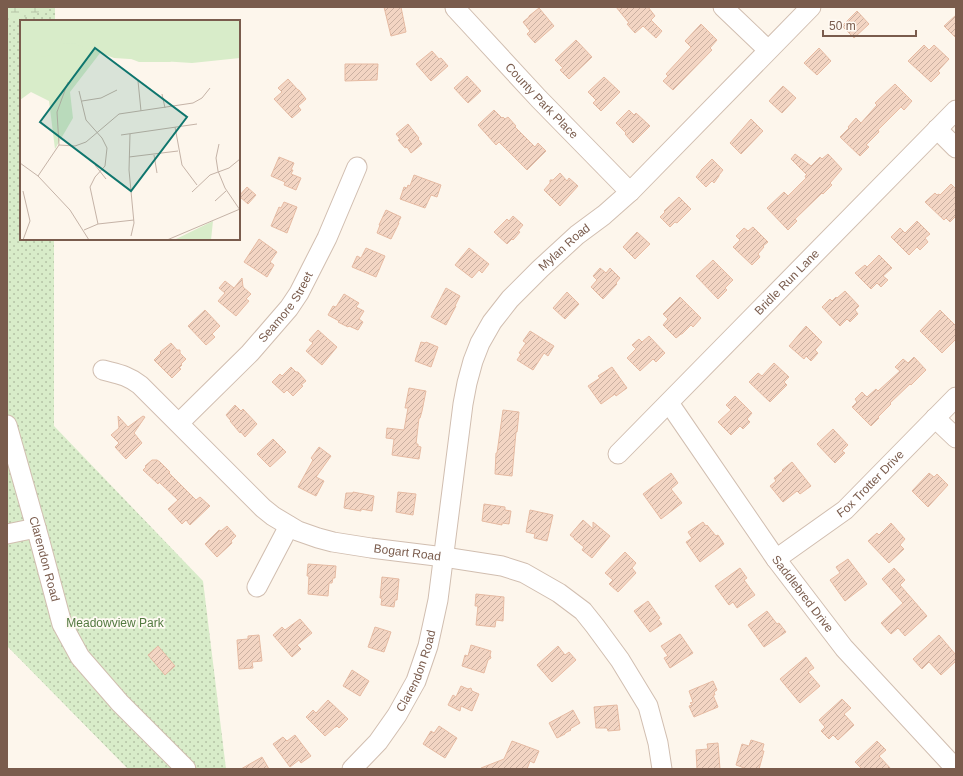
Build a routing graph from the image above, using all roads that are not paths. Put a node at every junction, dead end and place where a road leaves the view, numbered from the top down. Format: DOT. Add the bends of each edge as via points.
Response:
graph roads {
  1 [pos="723,7"];
  2 [pos="811,7"];
  3 [pos="455,8"];
  4 [pos="768,50"];
  5 [pos="956,110"];
  6 [pos="937,129"];
  7 [pos="956,148"];
  8 [pos="357,167"];
  9 [pos="630,192"];
  10 [pos="103,370"];
  11 [pos="956,397"];
  12 [pos="669,403"];
  13 [pos="936,418"];
  14 [pos="179,423"];
  15 [pos="7,425"];
  16 [pos="956,438"];
  17 [pos="618,454"];
  18 [pos="289,526"];
  19 [pos="36,528"];
  20 [pos="7,534"];
  21 [pos="444,556"];
  22 [pos="776,559"];
  23 [pos="257,586"];
  24 [pos="186,769"];
  25 [pos="352,769"];
  26 [pos="662,769"];
  27 [pos="956,769"];
  1 -- 4 [label="street"];
  2 -- 4 [label="street, Mylan Road"];
  3 -- 9 [label="street, County Park Place"];
  4 -- 9 [label="street, Mylan Road"];
  5 -- 6 [label="street, Bridle Run Lane"];
  6 -- 7 [label="street"];
  6 -- 12 [label="street, Bridle Run Lane"];
  8 -- 14 [label="street, Seamore Street" via="327,238 289,308 250,353"];
  9 -- 21 [label="street, Mylan Road" via="577,235 515,294 492,322 480,343 463,404"];
  10 -- 14 [label="street, Bogart Road" via="132,379"];
  11 -- 13 [label="street, Fox Trotter Drive"];
  12 -- 17 [label="street, Bridle Run Lane"];
  12 -- 22 [label="street, Saddlebred Drive"];
  13 -- 16 [label="street"];
  13 -- 22 [label="street, Fox Trotter Drive" via="845,510"];
  14 -- 18 [label="street, Bogart Road" via="263,508"];
  15 -- 19 [label="street, Clarendon Road"];
  18 -- 21 [label="street, Bogart Road" via="333,542"];
  18 -- 23 [label="street"];
  19 -- 20 [label="street"];
  19 -- 24 [label="street, Clarendon Road" via="62,624 80,657 120,703"];
  21 -- 25 [label="street, Clarendon Road" via="428,646 416,681 378,742"];
  21 -- 26 [label="street, Bogart Road" via="502,566 524,573 559,592 582,611 620,660 648,706"];
  22 -- 27 [label="street, Saddlebred Drive" via="844,648"];
}
